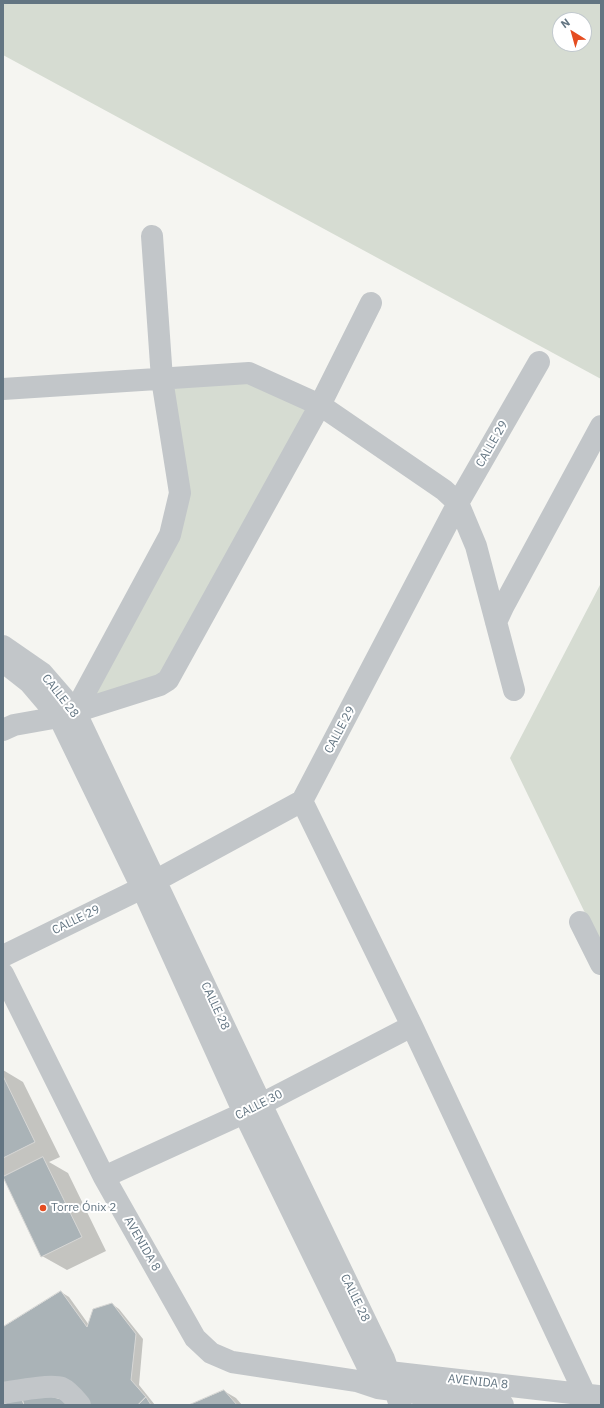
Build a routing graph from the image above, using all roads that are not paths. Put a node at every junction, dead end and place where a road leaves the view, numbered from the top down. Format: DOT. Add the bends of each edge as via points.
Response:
graph roads {
  1 [pos="152,236"];
  2 [pos="372,303"];
  3 [pos="539,362"];
  4 [pos="162,379"];
  5 [pos="3,389"];
  6 [pos="320,405"];
  7 [pos="601,426"];
  8 [pos="458,504"];
  9 [pos="496,622"];
  10 [pos="3,646"];
  11 [pos="3,662"];
  12 [pos="514,690"];
  13 [pos="67,714"];
  14 [pos="3,730"];
  15 [pos="302,801"];
  16 [pos="148,884"];
  17 [pos="580,922"];
  18 [pos="3,956"];
  19 [pos="601,964"];
  20 [pos="3,974"];
  21 [pos="412,1026"];
  22 [pos="252,1109"];
  23 [pos="104,1177"];
  24 [pos="382,1386"];
  25 [pos="3,1393"];
  26 [pos="592,1399"];
  27 [pos="80,1405"];
  28 [pos="503,1405"];
  1 -- 4 [label="street"];
  2 -- 6 [label="street"];
  3 -- 8 [label="street, CALLE 29"];
  4 -- 5 [label="street"];
  4 -- 6 [label="street" via="249,373"];
  4 -- 13 [label="street" via="180,493 170,535"];
  6 -- 8 [label="street" via="444,490"];
  6 -- 13 [label="street" via="168,680 160,685"];
  7 -- 9 [label="street"];
  8 -- 9 [label="street" via="476,546"];
  8 -- 15 [label="street, CALLE 29"];
  9 -- 12 [label="street"];
  10 -- 13 [label="street, CALLE 28" via="42,673"];
  11 -- 13 [label="street, CALLE 28"];
  13 -- 14 [label="street" via="14,725"];
  13 -- 16 [label="street, CALLE 28"];
  15 -- 16 [label="street, CALLE 29"];
  15 -- 21 [label="street"];
  16 -- 18 [label="street, CALLE 29"];
  16 -- 22 [label="street, CALLE 28"];
  17 -- 19 [label="street"];
  20 -- 23 [label="street, AVENIDA 8"];
  21 -- 22 [label="street, CALLE 30"];
  21 -- 26 [label="street"];
  22 -- 23 [label="street, CALLE 30"];
  22 -- 24 [label="street, CALLE 28"];
  23 -- 24 [label="street, AVENIDA 8" via="195,1338 211,1353 232,1362"];
  24 -- 26 [label="street, AVENIDA 8"];
  24 -- 28 [label="street"];
  25 -- 27 [label="street" via="50,1387 62,1388"];
}
